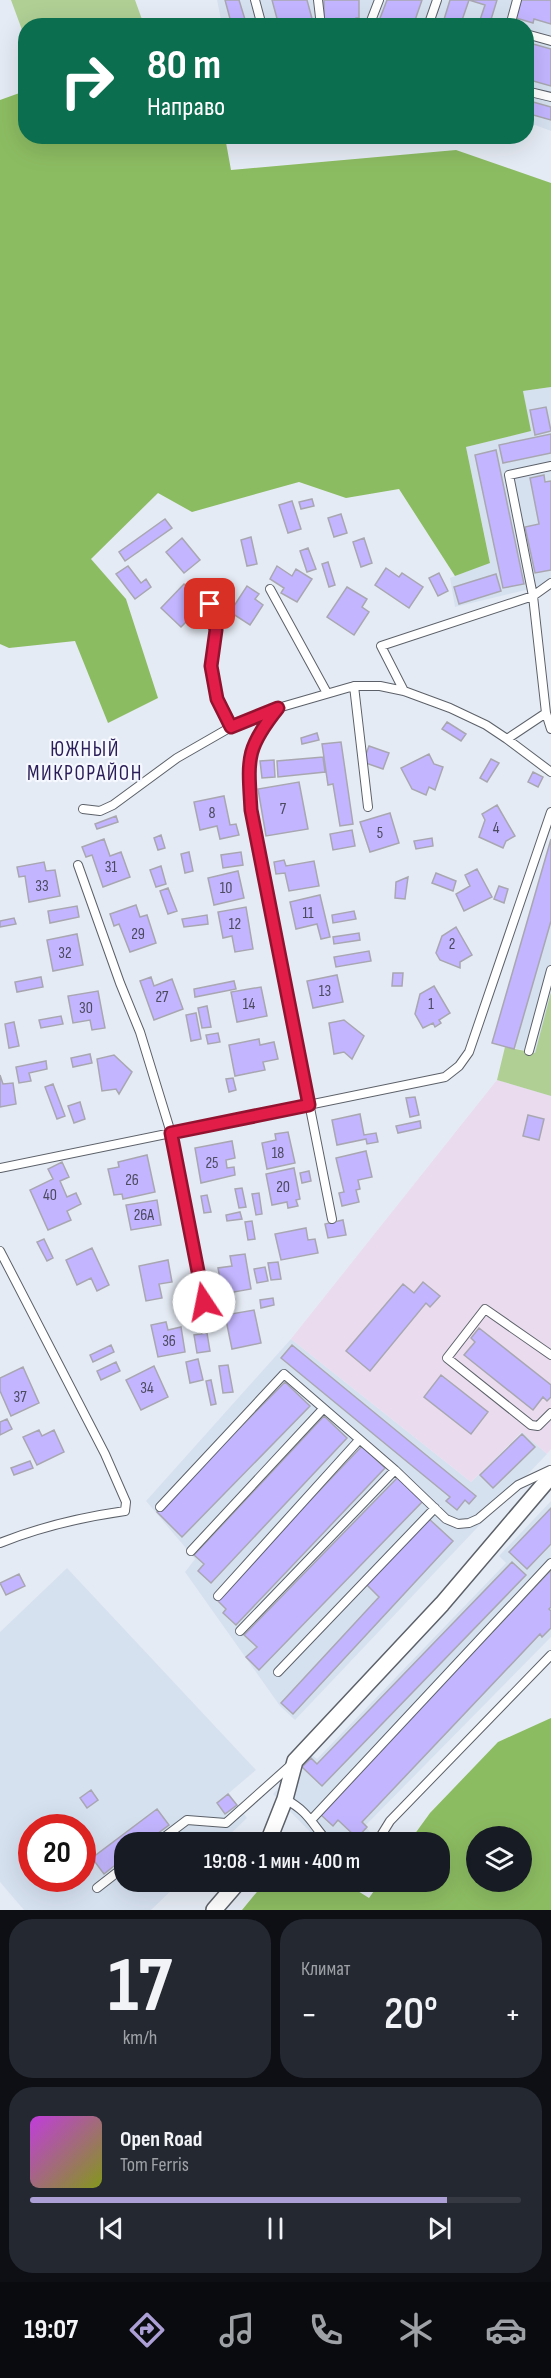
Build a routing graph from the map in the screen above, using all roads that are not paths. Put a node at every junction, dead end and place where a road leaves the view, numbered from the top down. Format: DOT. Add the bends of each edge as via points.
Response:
graph roads {
  1 [pos="255,0"];
  2 [pos="318,0"];
  3 [pos="379,0"];
  4 [pos="437,0"];
  5 [pos="517,0"];
  6 [pos="260,18"];
  7 [pos="320,18"];
  8 [pos="372,18"];
  9 [pos="431,18"];
  10 [pos="512,18"];
  11 [pos="534,36"];
  12 [pos="551,41"];
  13 [pos="534,93"];
  14 [pos="551,97"];
  15 [pos="551,466"];
  16 [pos="551,583"];
  17 [pos="270,589"];
  18 [pos="532,596"];
  19 [pos="210,604"];
  20 [pos="354,686"];
  21 [pos="404,691"];
  22 [pos="327,693"];
  23 [pos="278,708"];
  24 [pos="546,713"];
  25 [pos="231,727"];
  26 [pos="551,729"];
  27 [pos="507,738"];
  28 [pos="551,772"];
  29 [pos="368,807"];
  30 [pos="83,809"];
  31 [pos="551,812"];
  32 [pos="78,865"];
  33 [pos="551,970"];
  34 [pos="529,1051"];
  35 [pos="309,1105"];
  36 [pos="171,1133"];
  37 [pos="0,1168"];
  38 [pos="332,1219"];
  39 [pos="0,1251"];
  40 [pos="204,1302"];
  41 [pos="551,1354"];
  42 [pos="323,1409"];
  43 [pos="551,1413"];
  44 [pos="359,1440"];
  45 [pos="394,1470"];
  46 [pos="551,1470"];
  47 [pos="551,1476"];
  48 [pos="160,1507"];
  49 [pos="435,1508"];
  50 [pos="0,1543"];
  51 [pos="190,1551"];
  52 [pos="551,1563"];
  53 [pos="218,1596"];
  54 [pos="240,1631"];
  55 [pos="551,1655"];
  56 [pos="278,1672"];
  57 [pos="295,1761"];
  58 [pos="285,1799"];
  59 [pos="312,1819"];
  60 [pos="171,1832"];
  61 [pos="272,1832"];
  62 [pos="319,1832"];
  63 [pos="383,1832"];
  64 [pos="114,1875"];
  65 [pos="97,1888"];
  66 [pos="230,1892"];
  67 [pos="214,1910"];
  1 -- 6 [label="lane"];
  2 -- 7 [label="lane"];
  3 -- 8 [label="lane"];
  4 -- 9 [label="lane"];
  5 -- 10 [label="lane"];
  11 -- 12 [label="lane"];
  13 -- 14 [label="lane"];
  15 -- 18 [label="lane" via="509,475"];
  16 -- 18 [label="lane"];
  17 -- 22 [label="lane"];
  18 -- 21 [label="lane" via="381,646"];
  18 -- 24 [label="lane"];
  19 -- 25 [label="lane" via="216,630 211,666 217,699"];
  20 -- 21 [label="lane"];
  20 -- 22 [label="lane"];
  20 -- 29 [label="lane"];
  21 -- 27 [label="lane" via="486,725"];
  22 -- 23 [label="lane"];
  23 -- 25 [label="lane"];
  23 -- 35 [label="lane" via="252,746 248,767 251,810"];
  24 -- 26 [label="lane"];
  24 -- 27 [label="lane"];
  25 -- 30 [label="lane" via="177,758 113,806 100,811"];
  27 -- 28 [label="lane"];
  31 -- 35 [label="lane" via="470,1052 459,1066 445,1077"];
  32 -- 36 [label="lane" via="140,1032"];
  33 -- 34 [label="lane"];
  35 -- 36 [label="lane"];
  35 -- 38 [label="lane"];
  36 -- 37 [label="lane"];
  36 -- 40 [label="lane"];
  39 -- 50 [label="lane" via="126,1502 125,1511 91,1516"];
  41 -- 43 [label="lane" via="485,1309 447,1358 531,1425 538,1426"];
  42 -- 44 [label="lane"];
  42 -- 48 [label="lane" via="284,1374"];
  42 -- 51 [label="lane"];
  44 -- 45 [label="lane"];
  44 -- 53 [label="lane"];
  45 -- 49 [label="lane"];
  45 -- 54 [label="lane"];
  46 -- 49 [label="lane" via="518,1485 469,1523 446,1519"];
  47 -- 57 [label="street" via="442,1604"];
  49 -- 56 [label="lane"];
  52 -- 59 [label="lane"];
  55 -- 63 [label="lane"];
  57 -- 58 [label="street"];
  57 -- 60 [label="lane" via="226,1823 187,1820"];
  58 -- 59 [label="lane"];
  58 -- 61 [label="street"];
  59 -- 62 [label="lane"];
  64 -- 65 [label="lane"];
  66 -- 67 [label="street"];
}
